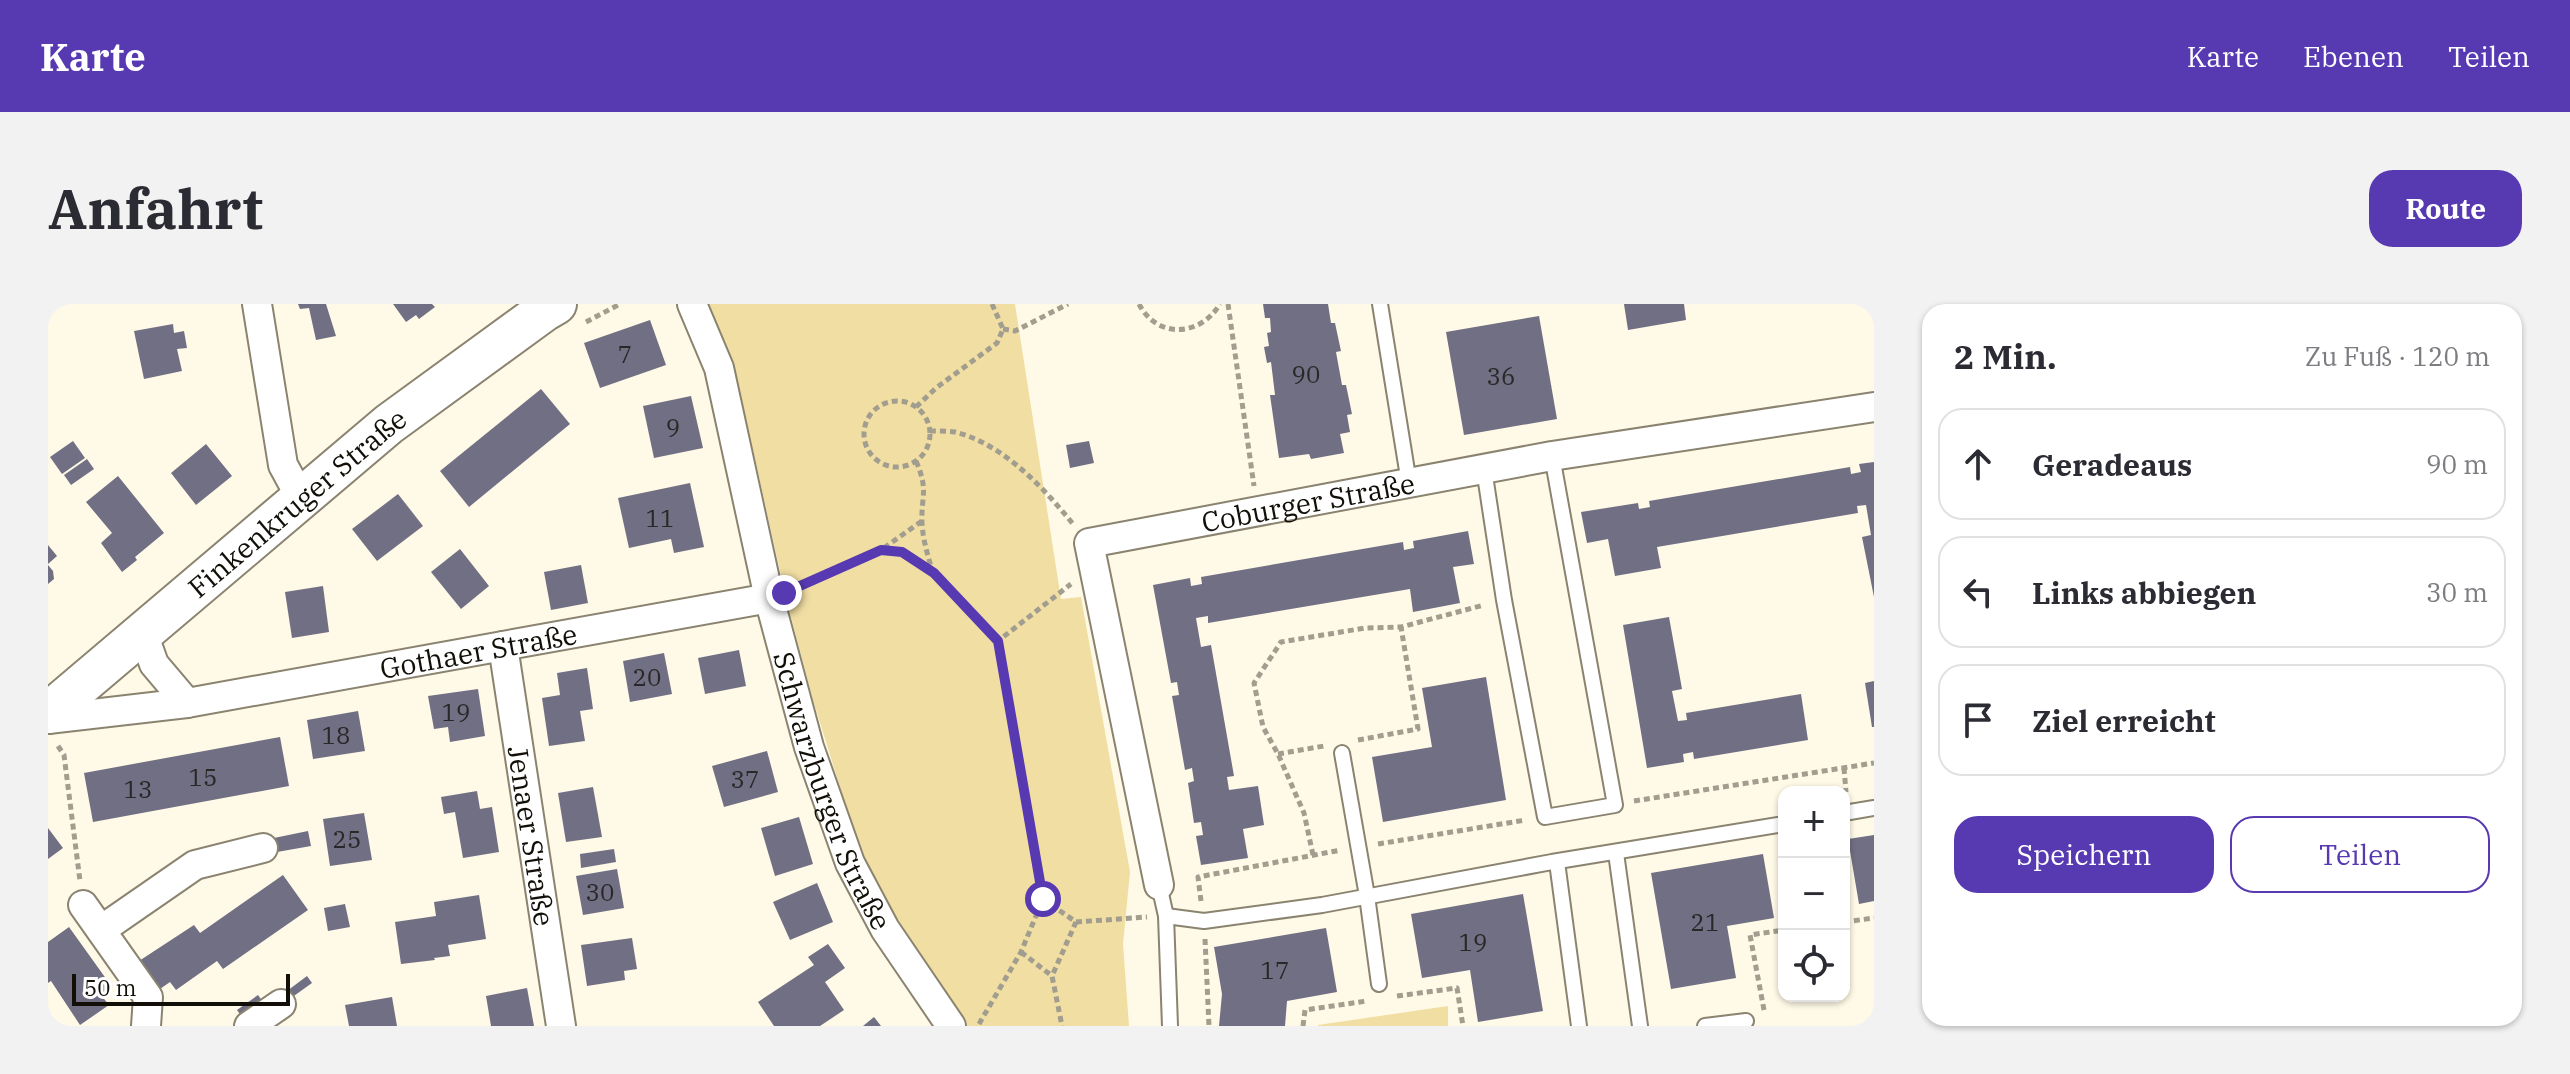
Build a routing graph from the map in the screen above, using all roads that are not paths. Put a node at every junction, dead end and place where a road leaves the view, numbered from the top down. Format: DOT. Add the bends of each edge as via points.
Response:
graph roads {
  1 [pos="257,304"];
  2 [pos="556,304"];
  3 [pos="692,304"];
  4 [pos="1380,304"];
  5 [pos="1874,407"];
  6 [pos="1552,456"];
  7 [pos="1484,469"];
  8 [pos="1409,483"];
  9 [pos="302,500"];
  10 [pos="769,598"];
  11 [pos="143,633"];
  12 [pos="503,646"];
  13 [pos="187,703"];
  14 [pos="50,725"];
  15 [pos="1342,753"];
  16 [pos="1874,808"];
  17 [pos="1850,812"];
  18 [pos="1778,825"];
  19 [pos="263,848"];
  20 [pos="1616,853"];
  21 [pos="1557,862"];
  22 [pos="1159,885"];
  23 [pos="1367,896"];
  24 [pos="83,905"];
  25 [pos="1166,916"];
  26 [pos="101,930"];
  27 [pos="1379,984"];
  28 [pos="281,1004"];
  29 [pos="1746,1021"];
  30 [pos="146,1026"];
  31 [pos="249,1026"];
  32 [pos="561,1026"];
  33 [pos="951,1026"];
  34 [pos="1170,1026"];
  35 [pos="1579,1026"];
  36 [pos="1640,1026"];
  37 [pos="1705,1026"];
  1 -- 9 [label="street" via="283,465"];
  2 -- 9 [label="street, Finkenkruger Straße" via="389,424"];
  3 -- 10 [label="street, Schwarzburger Straße" via="719,368"];
  4 -- 8 [label="lane"];
  5 -- 6 [label="street, Coburger Straße"];
  6 -- 7 [label="street, Coburger Straße"];
  6 -- 7 [label="lane" via="1615,805 1545,817"];
  7 -- 8 [label="street, Coburger Straße"];
  8 -- 22 [label="street, Coburger Straße" via="1258,511 1092,554"];
  9 -- 11 [label="street, Finkenkruger Straße"];
  10 -- 12 [label="street, Gothaer Straße"];
  10 -- 33 [label="street, Schwarzburger Straße" via="809,747 850,863 885,929"];
  11 -- 13 [label="street" via="154,664"];
  11 -- 14 [label="street, Finkenkruger Straße"];
  12 -- 13 [label="street, Gothaer Straße"];
  12 -- 32 [label="street, Jenaer Straße"];
  13 -- 14 [label="street, Gothaer Straße"];
  15 -- 23 [label="lane"];
  16 -- 17 [label="lane"];
  18 -- 20 [label="lane"];
  19 -- 26 [label="street" via="195,865"];
  20 -- 21 [label="lane"];
  20 -- 36 [label="lane"];
  21 -- 23 [label="lane"];
  21 -- 35 [label="lane"];
  22 -- 25 [label="lane"];
  23 -- 25 [label="lane" via="1204,921"];
  23 -- 27 [label="lane"];
  24 -- 26 [label="street"];
  25 -- 34 [label="lane"];
  26 -- 30 [label="street" via="148,997"];
  28 -- 31 [label="street"];
  29 -- 37 [label="lane"];
}
